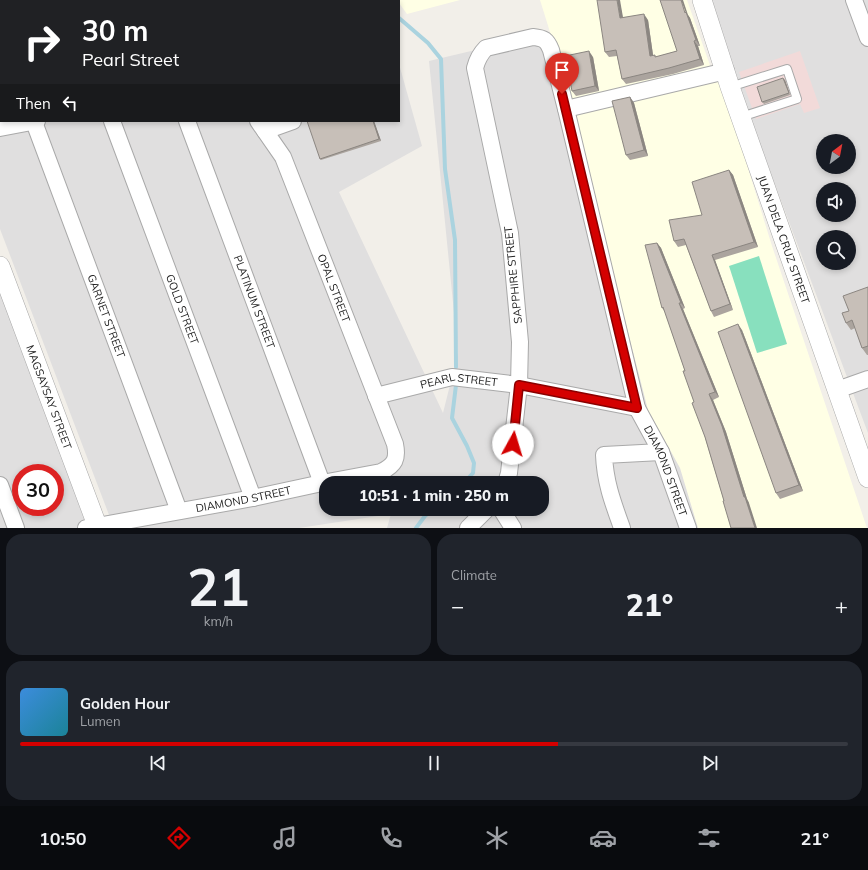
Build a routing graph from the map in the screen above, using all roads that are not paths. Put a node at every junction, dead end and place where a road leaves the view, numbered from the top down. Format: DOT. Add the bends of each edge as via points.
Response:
graph roads {
  1 [pos="702,0"];
  2 [pos="854,0"];
  3 [pos="868,38"];
  4 [pos="548,42"];
  5 [pos="728,79"];
  6 [pos="566,109"];
  7 [pos="741,117"];
  8 [pos="31,122"];
  9 [pos="36,122"];
  10 [pos="112,122"];
  11 [pos="187,122"];
  12 [pos="287,122"];
  13 [pos="262,126"];
  14 [pos="0,128"];
  15 [pos="0,266"];
  16 [pos="868,379"];
  17 [pos="519,385"];
  18 [pos="838,390"];
  19 [pos="376,396"];
  20 [pos="637,408"];
  21 [pos="661,452"];
  22 [pos="395,460"];
  23 [pos="319,476"];
  24 [pos="360,476"];
  25 [pos="509,476"];
  26 [pos="868,477"];
  27 [pos="319,484"];
  28 [pos="0,485"];
  29 [pos="252,498"];
  30 [pos="179,511"];
  31 [pos="480,516"];
  32 [pos="505,516"];
  33 [pos="94,527"];
  34 [pos="16,528"];
  35 [pos="468,528"];
  36 [pos="513,528"];
  37 [pos="622,528"];
  38 [pos="688,528"];
  1 -- 5 [label="street, JUAN DELA CRUZ STREET"];
  2 -- 3 [label="street"];
  4 -- 6 [label="street, DIAMOND STREET"];
  4 -- 17 [label="street, SAPPHIRE STREET" via="533,37 486,48 478,57 475,68 510,233 520,342"];
  5 -- 6 [label="street"];
  5 -- 7 [label="street, JUAN DELA CRUZ STREET"];
  5 -- 7 [label="lane" via="787,69 797,99"];
  6 -- 20 [label="street, DIAMOND STREET"];
  7 -- 18 [label="street, JUAN DELA CRUZ STREET"];
  8 -- 14 [label="street"];
  9 -- 30 [label="street, GARNET STREET"];
  10 -- 29 [label="street, GOLD STREET"];
  11 -- 23 [label="street, PLATINUM STREET"];
  12 -- 13 [label="street"];
  13 -- 19 [label="street, OPAL STREET" via="283,157"];
  15 -- 33 [label="street, MAGSAYSAY STREET"];
  16 -- 18 [label="street"];
  17 -- 19 [label="street, PEARL STREET" via="452,377"];
  17 -- 20 [label="street, PEARL STREET"];
  17 -- 25 [label="street, SAPPHIRE STREET"];
  18 -- 26 [label="street, JUAN DELA CRUZ STREET"];
  19 -- 22 [label="street, OPAL STREET" via="395,444"];
  20 -- 21 [label="street, DIAMOND STREET"];
  21 -- 37 [label="street" via="604,455 607,485"];
  21 -- 38 [label="street, DIAMOND STREET"];
  22 -- 24 [label="street, DIAMOND STREET" via="390,468"];
  27 -- 29 [label="street, DIAMOND STREET"];
  28 -- 34 [label="street"];
  29 -- 30 [label="street, DIAMOND STREET"];
  30 -- 33 [label="street, DIAMOND STREET"];
  31 -- 35 [label="street"];
  32 -- 36 [label="street"];
}
